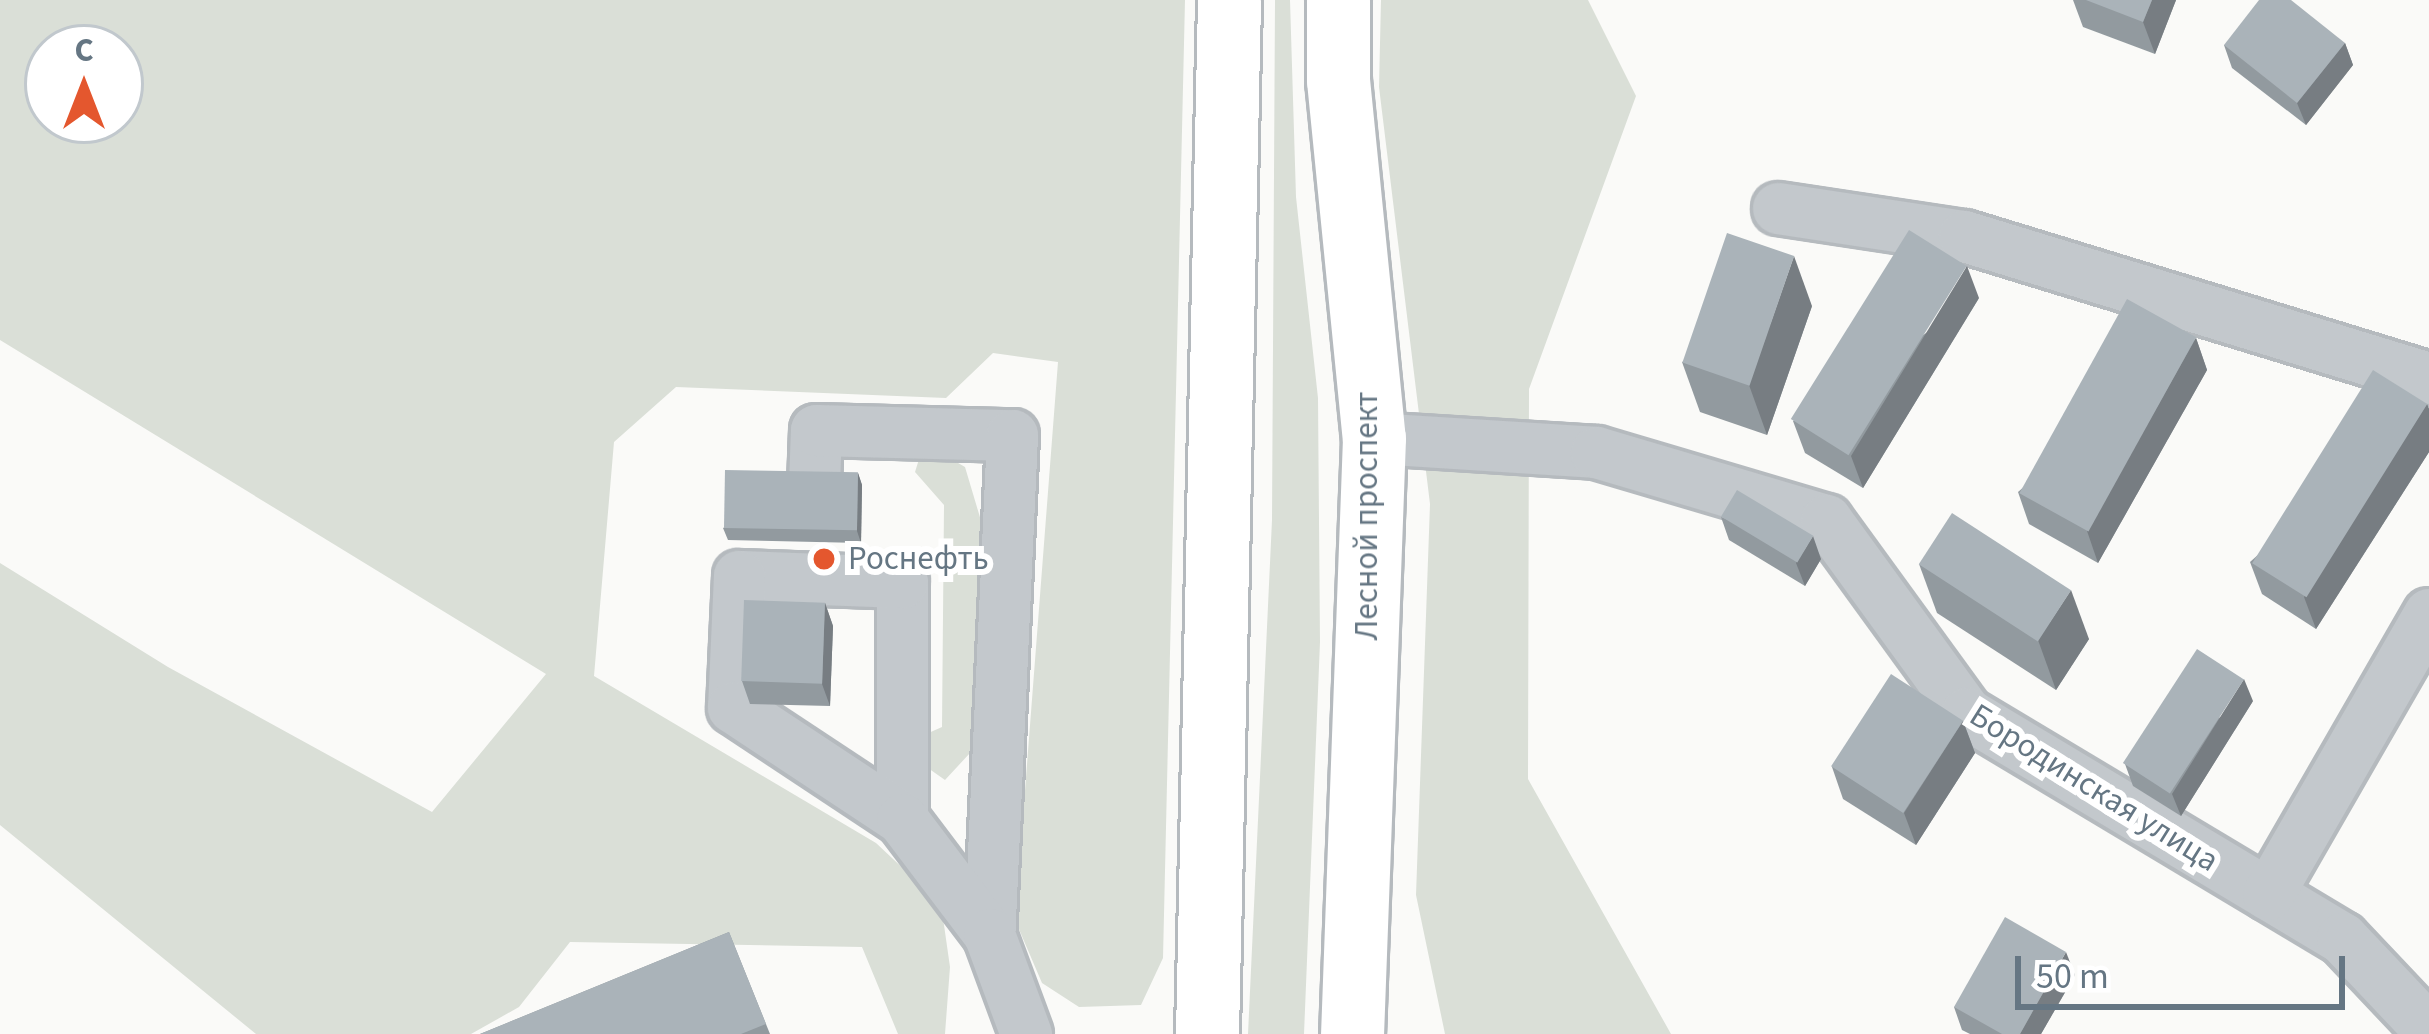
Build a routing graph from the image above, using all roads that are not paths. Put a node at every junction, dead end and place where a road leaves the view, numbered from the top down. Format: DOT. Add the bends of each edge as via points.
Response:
graph roads {
  1 [pos="1229,0"];
  2 [pos="1338,0"];
  3 [pos="1778,208"];
  4 [pos="2429,378"];
  5 [pos="1374,438"];
  6 [pos="814,484"];
  7 [pos="2429,614"];
  8 [pos="902,819"];
  9 [pos="2268,894"];
  10 [pos="989,934"];
  11 [pos="2429,1030"];
  12 [pos="1027,1034"];
  13 [pos="1208,1034"];
  14 [pos="1352,1034"];
  1 -- 13 [label="main road"];
  2 -- 5 [label="main road, Лесной проспект" via="1338,80"];
  3 -- 4 [label="street" via="1964,236"];
  5 -- 9 [label="street, Бородинская улица" via="1597,452 1826,520 1966,713"];
  5 -- 14 [label="main road, Лесной проспект"];
  6 -- 10 [label="street" via="816,430 1012,435"];
  7 -- 9 [label="street"];
  8 -- 8 [label="street" via="902,582 812,560 739,576 733,707"];
  8 -- 10 [label="street"];
  9 -- 11 [label="street, Бородинская улица" via="2342,938"];
  10 -- 12 [label="street"];
}
